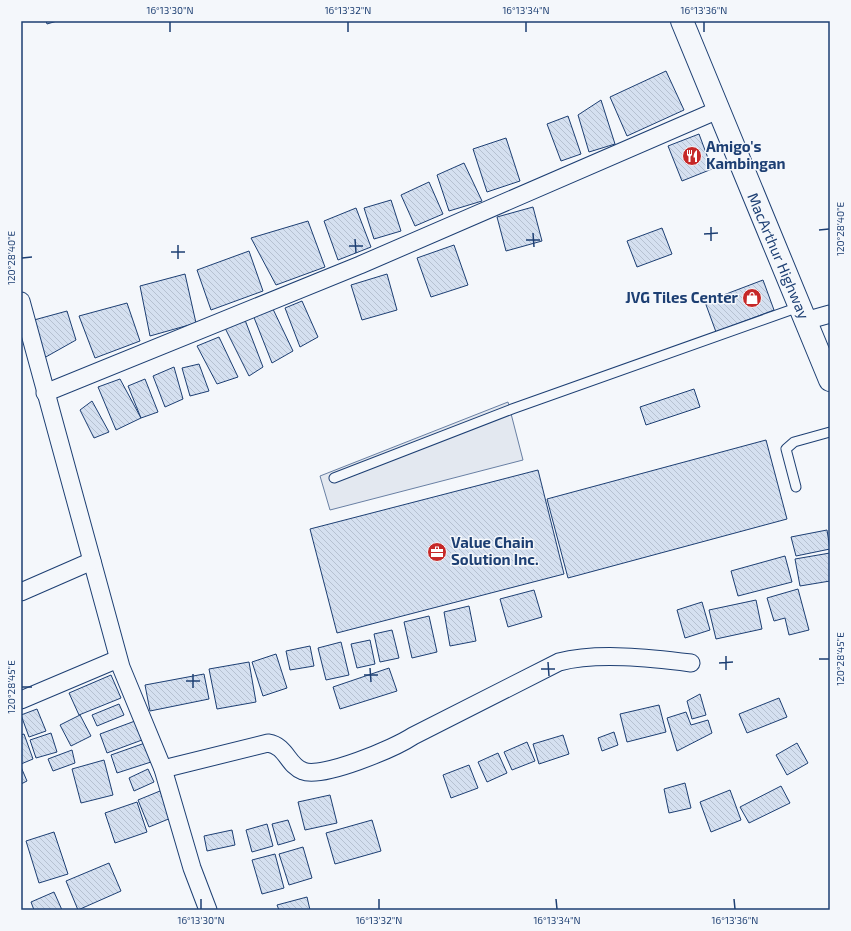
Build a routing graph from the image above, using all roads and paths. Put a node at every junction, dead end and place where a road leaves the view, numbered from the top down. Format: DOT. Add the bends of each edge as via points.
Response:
graph roads {
  1 [pos="682,21"];
  2 [pos="718,110"];
  3 [pos="21,301"];
  4 [pos="802,314"];
  5 [pos="830,314"];
  6 [pos="25,329"];
  7 [pos="830,380"];
  8 [pos="45,393"];
  9 [pos="830,432"];
  10 [pos="334,478"];
  11 [pos="796,487"];
  12 [pos="92,561"];
  13 [pos="21,592"];
  14 [pos="118,659"];
  15 [pos="690,663"];
  16 [pos="21,700"];
  17 [pos="162,769"];
  18 [pos="208,910"];
  1 -- 2 [label="highway, MacArthur Highway"];
  2 -- 4 [label="highway, MacArthur Highway"];
  2 -- 8 [label="street" via="360,265"];
  3 -- 6 [label="street"];
  4 -- 5 [label="street"];
  4 -- 7 [label="highway, MacArthur Highway"];
  4 -- 10 [label="lane" via="712,337 512,409"];
  6 -- 8 [label="street"];
  8 -- 12 [label="street"];
  9 -- 11 [label="lane" via="794,442 786,449"];
  12 -- 13 [label="street"];
  12 -- 14 [label="street"];
  14 -- 16 [label="street"];
  14 -- 17 [label="street"];
  15 -- 17 [label="street" via="634,658 581,658 559,662 394,748 313,772 302,771 280,747 268,743"];
  17 -- 18 [label="street" via="192,868"];
}
